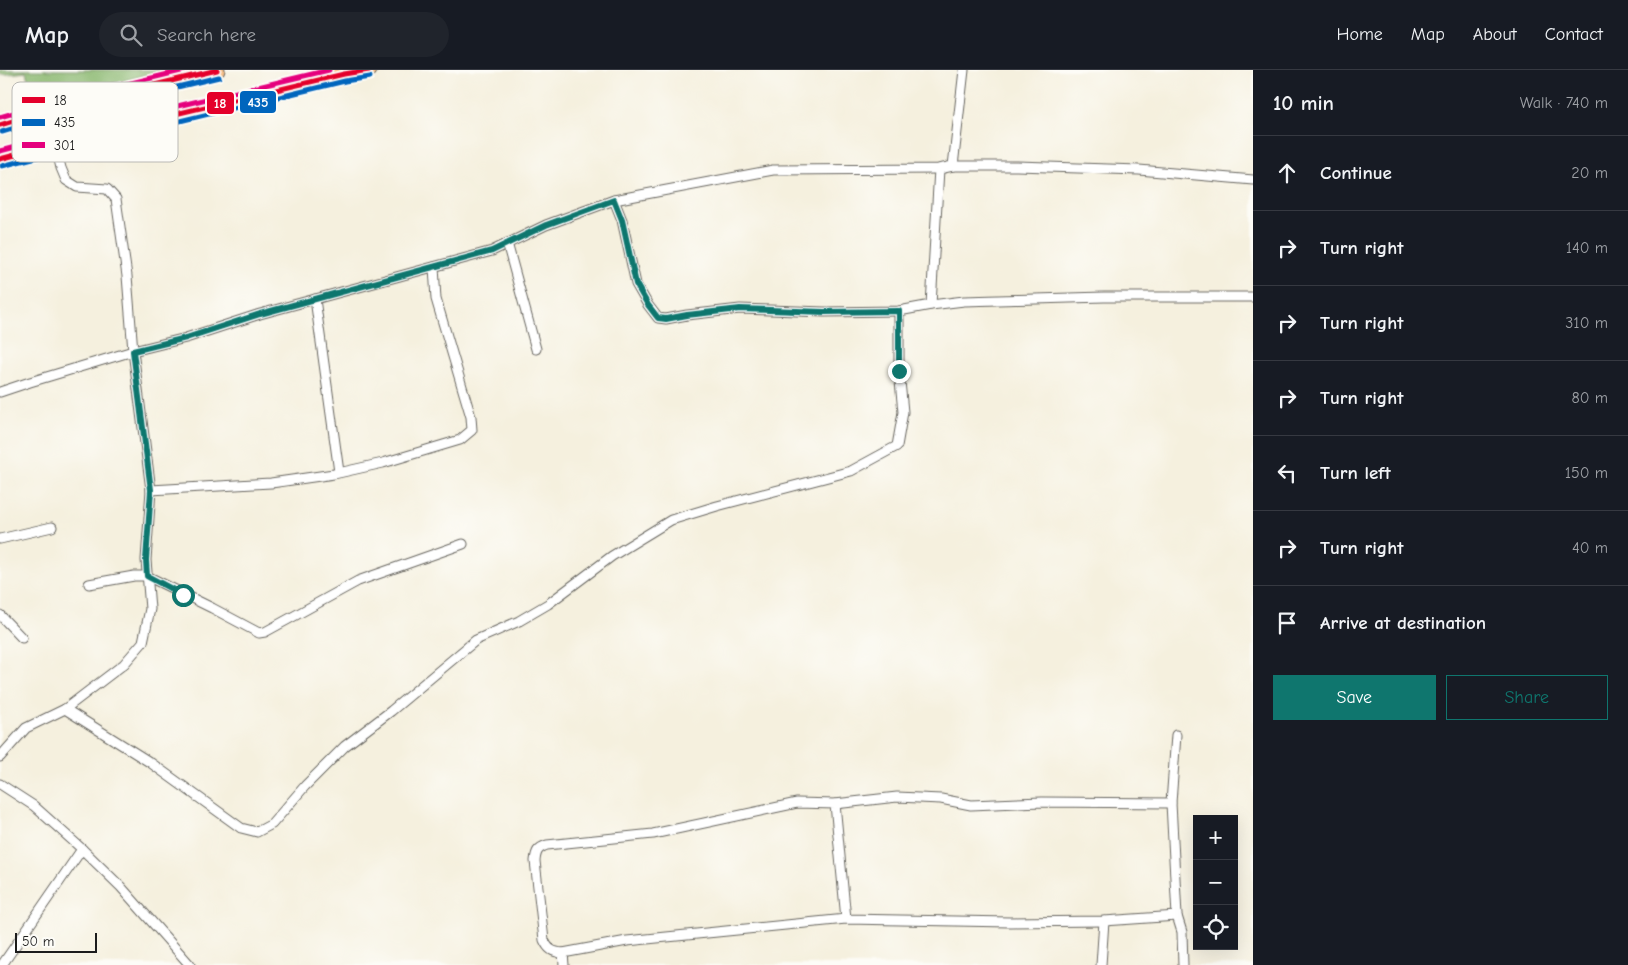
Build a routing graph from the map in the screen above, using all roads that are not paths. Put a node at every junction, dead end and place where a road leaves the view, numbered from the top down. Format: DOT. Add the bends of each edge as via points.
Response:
graph roads {
  1 [pos="217,70"];
  2 [pos="369,70"];
  3 [pos="964,70"];
  4 [pos="167,82"];
  5 [pos="178,114"];
  6 [pos="12,121"];
  7 [pos="0,125"];
  8 [pos="60,162"];
  9 [pos="953,166"];
  10 [pos="938,169"];
  11 [pos="1253,180"];
  12 [pos="614,200"];
  13 [pos="507,243"];
  14 [pos="434,267"];
  15 [pos="1253,297"];
  16 [pos="315,299"];
  17 [pos="931,305"];
  18 [pos="899,311"];
  19 [pos="536,349"];
  20 [pos="133,351"];
  21 [pos="0,392"];
  22 [pos="339,472"];
  23 [pos="151,490"];
  24 [pos="52,527"];
  25 [pos="0,539"];
  26 [pos="463,544"];
  27 [pos="147,576"];
  28 [pos="89,584"];
  29 [pos="0,615"];
  30 [pos="22,638"];
  31 [pos="65,710"];
  32 [pos="1176,735"];
  33 [pos="0,757"];
  34 [pos="0,784"];
  35 [pos="1171,803"];
  36 [pos="835,804"];
  37 [pos="82,849"];
  38 [pos="1178,916"];
  39 [pos="846,919"];
  40 [pos="1104,921"];
  41 [pos="563,953"];
  42 [pos="2,965"];
  43 [pos="190,965"];
  44 [pos="564,965"];
  45 [pos="1101,965"];
  46 [pos="1183,965"];
  1 -- 4 [label="highway"];
  2 -- 5 [label="highway"];
  3 -- 9 [label="street"];
  6 -- 7 [label="highway"];
  8 -- 20 [label="street" via="66,180 77,186 107,189 116,199"];
  9 -- 10 [label="street"];
  9 -- 11 [label="street" via="1139,170"];
  10 -- 12 [label="street" via="773,170"];
  10 -- 17 [label="street"];
  12 -- 13 [label="street"];
  12 -- 18 [label="street" via="622,220 636,284 658,318 740,309"];
  13 -- 14 [label="street" via="492,251"];
  13 -- 19 [label="street"];
  14 -- 16 [label="street"];
  14 -- 22 [label="street" via="436,299 472,430 460,440 383,463"];
  15 -- 17 [label="street" via="1104,297"];
  16 -- 20 [label="street"];
  16 -- 22 [label="street"];
  17 -- 18 [label="street"];
  18 -- 31 [label="street" via="903,412 897,446 851,472 671,520 612,556 548,604 476,640 345,746 272,824 258,832 241,828 150,763"];
  20 -- 21 [label="street"];
  20 -- 23 [label="street"];
  22 -- 23 [label="street" via="271,483"];
  23 -- 27 [label="street"];
  24 -- 25 [label="street"];
  26 -- 27 [label="street" via="358,581 258,633"];
  27 -- 28 [label="street"];
  27 -- 31 [label="street" via="150,609 143,642 124,664"];
  29 -- 30 [label="street"];
  31 -- 33 [label="street" via="26,728"];
  32 -- 35 [label="street"];
  34 -- 37 [label="street" via="34,806"];
  35 -- 36 [label="street" via="971,805 941,799 897,797"];
  35 -- 38 [label="street"];
  36 -- 39 [label="street"];
  36 -- 41 [label="street" via="797,803 653,834 540,848 535,861 544,940 548,948"];
  37 -- 42 [label="street"];
  37 -- 43 [label="street" via="121,887"];
  38 -- 40 [label="street"];
  38 -- 46 [label="street"];
  39 -- 40 [label="street"];
  39 -- 41 [label="street" via="626,941"];
  40 -- 45 [label="street"];
  41 -- 44 [label="street"];
}
